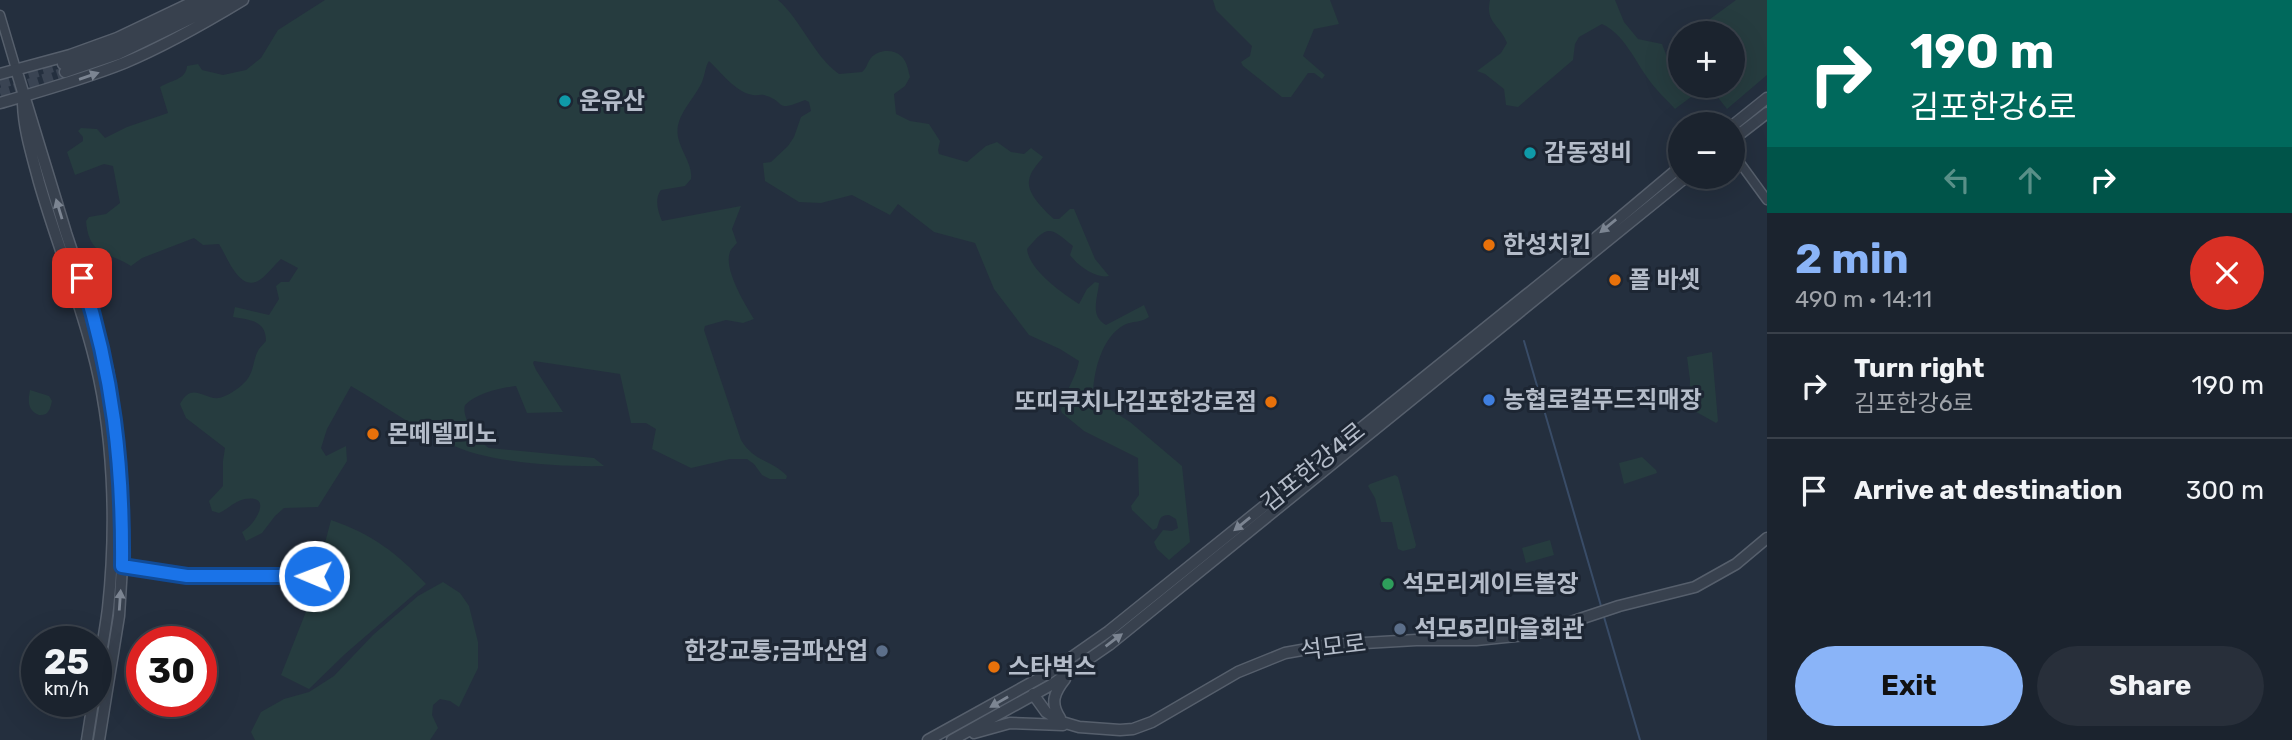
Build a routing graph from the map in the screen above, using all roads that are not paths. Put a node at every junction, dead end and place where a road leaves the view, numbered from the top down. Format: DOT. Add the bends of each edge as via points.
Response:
graph roads {
  1 [pos="197,0"];
  2 [pos="213,0"];
  3 [pos="229,0"];
  4 [pos="243,0"];
  5 [pos="0,16"];
  6 [pos="62,65"];
  7 [pos="16,69"];
  8 [pos="0,74"];
  9 [pos="65,83"];
  10 [pos="23,96"];
  11 [pos="1767,99"];
  12 [pos="0,103"];
  13 [pos="1767,113"];
  14 [pos="1745,116"];
  15 [pos="1745,130"];
  16 [pos="1745,170"];
  17 [pos="1668,177"];
  18 [pos="1671,189"];
  19 [pos="1767,200"];
  20 [pos="1767,538"];
  21 [pos="117,565"];
  22 [pos="314,576"];
  23 [pos="106,626"];
  24 [pos="1073,670"];
  25 [pos="1033,694"];
  26 [pos="91,717"];
  27 [pos="1062,722"];
  28 [pos="1079,727"];
  29 [pos="954,739"];
  30 [pos="87,740"];
  31 [pos="99,740"];
  32 [pos="928,740"];
  1 -- 6 [label="street"];
  2 -- 6 [label="street" via="117,47"];
  3 -- 6 [label="street" via="118,54"];
  9 -- 4 [label="street, one-way" via="125,62"];
  5 -- 7 [label="street"];
  6 -- 7 [label="street"];
  6 -- 9 [label="street" via="59,72"];
  7 -- 8 [label="street"];
  7 -- 10 [label="street"];
  9 -- 10 [label="street"];
  10 -- 12 [label="street"];
  10 -- 21 [label="street" via="24,127 98,373"];
  11 -- 14 [label="street"];
  13 -- 15 [label="street"];
  16 -- 19 [label="street"];
  17 -- 32 [label="street, 김포한강4로, one-way" via="1108,631 1049,673"];
  24 -- 18 [label="street, 김포한강4로, one-way" via="1208,566"];
  20 -- 28 [label="street, 석모로" via="1736,564 1695,587 1535,634 1302,649 1238,672 1144,725 1119,730"];
  21 -- 22 [label="street" via="187,576"];
  21 -- 23 [label="street"];
  31 -- 21 [label="street, one-way" via="119,617"];
  24 -- 25 [label="street, 김포한강4로"];
  24 -- 27 [label="street" via="1053,702"];
  25 -- 27 [label="street, 석모로" via="1046,712"];
  25 -- 29 [label="street, 김포한강4로"];
  26 -- 30 [label="street"];
  27 -- 28 [label="street, 석모로"];
  28 -- 29 [label="street" via="1010,723"];
}
